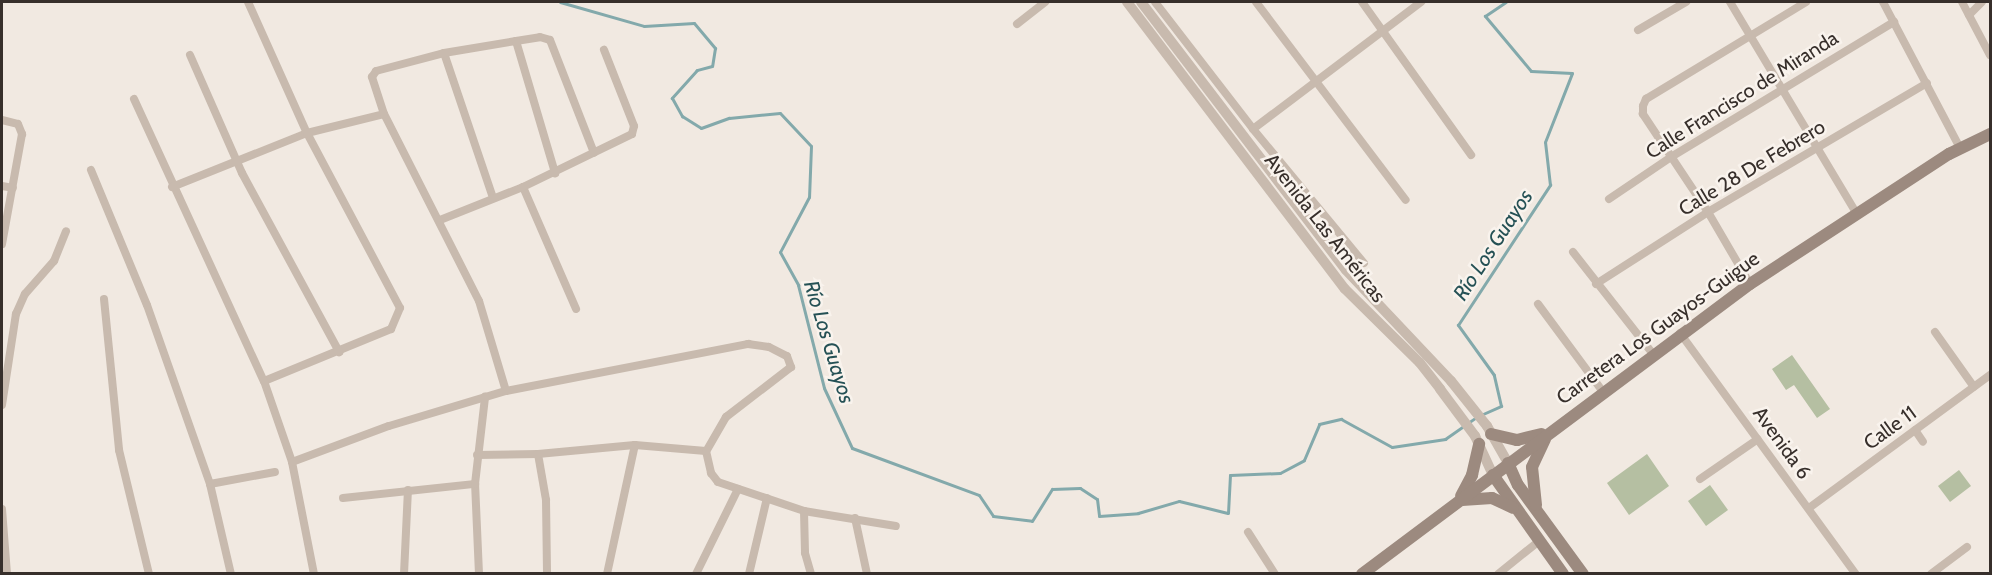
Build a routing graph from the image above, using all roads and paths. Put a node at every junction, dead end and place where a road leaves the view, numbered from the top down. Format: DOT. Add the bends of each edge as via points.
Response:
graph roads {
  1 [pos="248,2"];
  2 [pos="1045,2"];
  3 [pos="1127,2"];
  4 [pos="1141,2"];
  5 [pos="1155,2"];
  6 [pos="1256,2"];
  7 [pos="1362,2"];
  8 [pos="1421,2"];
  9 [pos="1686,2"];
  10 [pos="1730,2"];
  11 [pos="1806,2"];
  12 [pos="1883,2"];
  13 [pos="1962,2"];
  14 [pos="1982,2"];
  15 [pos="1969,15"];
  16 [pos="1894,22"];
  17 [pos="1017,24"];
  18 [pos="1385,30"];
  19 [pos="1638,30"];
  20 [pos="1749,34"];
  21 [pos="516,41"];
  22 [pos="604,50"];
  23 [pos="444,53"];
  24 [pos="190,55"];
  25 [pos="1990,56"];
  26 [pos="1318,80"];
  27 [pos="1927,83"];
  28 [pos="1783,88"];
  29 [pos="134,99"];
  30 [pos="384,114"];
  31 [pos="2,120"];
  32 [pos="1253,129"];
  33 [pos="307,133"];
  34 [pos="1990,134"];
  35 [pos="1960,148"];
  36 [pos="1815,149"];
  37 [pos="594,153"];
  38 [pos="1471,155"];
  39 [pos="1671,157"];
  40 [pos="237,161"];
  41 [pos="91,170"];
  42 [pos="555,173"];
  43 [pos="2,186"];
  44 [pos="172,187"];
  45 [pos="523,187"];
  46 [pos="13,188"];
  47 [pos="493,198"];
  48 [pos="1609,199"];
  49 [pos="1406,200"];
  50 [pos="1708,212"];
  51 [pos="1857,214"];
  52 [pos="440,220"];
  53 [pos="66,231"];
  54 [pos="2,244"];
  55 [pos="1573,252"];
  56 [pos="1364,263"];
  57 [pos="1596,284"];
  58 [pos="1750,284"];
  59 [pos="104,299"];
  60 [pos="1538,304"];
  61 [pos="576,309"];
  62 [pos="1935,332"];
  63 [pos="1680,333"];
  64 [pos="339,352"];
  65 [pos="1653,354"];
  66 [pos="1990,375"];
  67 [pos="264,381"];
  68 [pos="1974,387"];
  69 [pos="506,391"];
  70 [pos="1603,392"];
  71 [pos="485,397"];
  72 [pos="2,405"];
  73 [pos="1489,430"];
  74 [pos="1915,430"];
  75 [pos="1551,431"];
  76 [pos="1758,439"];
  77 [pos="1477,440"];
  78 [pos="1923,442"];
  79 [pos="635,445"];
  80 [pos="706,451"];
  81 [pos="538,454"];
  82 [pos="477,455"];
  83 [pos="292,462"];
  84 [pos="1508,463"];
  85 [pos="275,472"];
  86 [pos="1493,475"];
  87 [pos="1700,479"];
  88 [pos="210,484"];
  89 [pos="475,484"];
  90 [pos="408,489"];
  91 [pos="738,489"];
  92 [pos="343,498"];
  93 [pos="767,498"];
  94 [pos="1458,501"];
  95 [pos="1809,508"];
  96 [pos="2,509"];
  97 [pos="804,511"];
  98 [pos="1539,514"];
  99 [pos="1521,515"];
  100 [pos="855,518"];
  101 [pos="896,526"];
  102 [pos="1248,532"];
  103 [pos="1539,541"];
  104 [pos="1967,547"];
  105 [pos="7,573"];
  106 [pos="148,573"];
  107 [pos="231,573"];
  108 [pos="314,573"];
  109 [pos="404,573"];
  110 [pos="479,573"];
  111 [pos="547,573"];
  112 [pos="607,573"];
  113 [pos="696,573"];
  114 [pos="749,573"];
  115 [pos="811,573"];
  116 [pos="867,573"];
  117 [pos="1275,573"];
  118 [pos="1362,573"];
  119 [pos="1498,573"];
  120 [pos="1563,573"];
  121 [pos="1583,573"];
  122 [pos="1856,573"];
  123 [pos="1931,573"];
  1 -- 33 [label="street"];
  2 -- 17 [label="street"];
  3 -- 77 [label="street, Avenida Las Américas" via="1345,289 1420,363"];
  4 -- 73 [label="street, Avenida Las Américas" via="1346,270 1451,381"];
  5 -- 32 [label="street"];
  6 -- 26 [label="street"];
  7 -- 18 [label="street"];
  8 -- 18 [label="street"];
  9 -- 19 [label="street"];
  10 -- 20 [label="street"];
  11 -- 20 [label="street"];
  12 -- 16 [label="street"];
  13 -- 15 [label="street"];
  14 -- 15 [label="street"];
  15 -- 25 [label="street"];
  16 -- 27 [label="street"];
  16 -- 28 [label="street, Calle Francisco de Miranda"];
  18 -- 26 [label="street"];
  18 -- 38 [label="street"];
  20 -- 28 [label="street"];
  20 -- 39 [label="street" via="1646,99 1643,114"];
  21 -- 23 [label="street"];
  21 -- 37 [label="street" via="540,37 550,40"];
  21 -- 42 [label="street"];
  22 -- 37 [label="street" via="634,131"];
  23 -- 30 [label="street" via="376,71 371,85"];
  23 -- 47 [label="street"];
  24 -- 40 [label="street"];
  26 -- 32 [label="street"];
  26 -- 49 [label="street"];
  27 -- 35 [label="street"];
  27 -- 36 [label="street, Calle 28 De Febrero"];
  28 -- 36 [label="street"];
  28 -- 39 [label="street, Calle Francisco de Miranda"];
  29 -- 44 [label="street"];
  30 -- 33 [label="street"];
  30 -- 52 [label="street"];
  31 -- 46 [label="street" via="21,128"];
  32 -- 56 [label="street"];
  33 -- 40 [label="street"];
  33 -- 64 [label="street" via="400,308 391,329"];
  34 -- 35 [label="main road, Carretera Los Guayos-Guigue"];
  35 -- 51 [label="main road, Carretera Los Guayos-Guigue"];
  36 -- 50 [label="street, Calle 28 De Febrero"];
  36 -- 51 [label="street"];
  37 -- 42 [label="street"];
  39 -- 48 [label="street, Calle Francisco de Miranda"];
  39 -- 50 [label="street"];
  40 -- 44 [label="street"];
  40 -- 64 [label="street"];
  41 -- 88 [label="street" via="147,305"];
  42 -- 45 [label="street"];
  43 -- 46 [label="street"];
  44 -- 67 [label="street"];
  45 -- 47 [label="street"];
  45 -- 61 [label="street"];
  46 -- 54 [label="street"];
  47 -- 52 [label="street"];
  50 -- 57 [label="street, Calle 28 De Febrero"];
  50 -- 58 [label="street"];
  51 -- 58 [label="main road, Carretera Los Guayos-Guigue"];
  52 -- 69 [label="street" via="479,301"];
  53 -- 72 [label="street" via="54,261 25,294 16,314"];
  55 -- 57 [label="street"];
  57 -- 65 [label="street"];
  58 -- 63 [label="main road, Carretera Los Guayos-Guigue"];
  59 -- 106 [label="street" via="110,391 119,450"];
  60 -- 70 [label="street"];
  62 -- 68 [label="street"];
  63 -- 65 [label="main road, Carretera Los Guayos-Guigue"];
  63 -- 76 [label="street, Avenida 6" via="1740,408"];
  64 -- 67 [label="street"];
  65 -- 70 [label="main road, Carretera Los Guayos-Guigue"];
  66 -- 68 [label="street, Calle 11"];
  67 -- 83 [label="street"];
  68 -- 74 [label="street, Calle 11"];
  69 -- 71 [label="street"];
  69 -- 80 [label="street" via="748,344 769,347 787,356 791,367 726,417"];
  70 -- 75 [label="main road, Carretera Los Guayos-Guigue"];
  71 -- 82 [label="street"];
  71 -- 83 [label="street"];
  73 -- 75 [label="main road" via="1517,440"];
  73 -- 84 [label="street, Avenida Las Américas"];
  74 -- 78 [label="street"];
  74 -- 95 [label="street, Calle 11"];
  75 -- 84 [label="main road, Carretera Los Guayos-Guigue"];
  75 -- 98 [label="main road" via="1532,467 1531,481"];
  76 -- 87 [label="street"];
  76 -- 95 [label="street, Avenida 6"];
  77 -- 86 [label="street, Avenida Las Américas"];
  77 -- 94 [label="main road" via="1473,476"];
  79 -- 80 [label="street"];
  79 -- 81 [label="street"];
  79 -- 112 [label="street"];
  80 -- 91 [label="street" via="711,473 718,482"];
  81 -- 82 [label="street"];
  81 -- 111 [label="street" via="546,500"];
  82 -- 89 [label="street"];
  83 -- 108 [label="street"];
  84 -- 86 [label="main road, Carretera Los Guayos-Guigue"];
  84 -- 98 [label="main road"];
  85 -- 88 [label="street"];
  86 -- 94 [label="main road, Carretera Los Guayos-Guigue"];
  86 -- 99 [label="main road"];
  88 -- 107 [label="street"];
  89 -- 90 [label="street"];
  89 -- 110 [label="street"];
  90 -- 92 [label="street"];
  90 -- 109 [label="street"];
  91 -- 93 [label="street"];
  91 -- 113 [label="street"];
  93 -- 97 [label="street"];
  93 -- 114 [label="street"];
  94 -- 99 [label="main road" via="1492,498"];
  94 -- 118 [label="main road, Carretera Los Guayos-Guigue"];
  95 -- 122 [label="street, Avenida 6"];
  96 -- 105 [label="street"];
  97 -- 100 [label="street"];
  97 -- 115 [label="street" via="805,553"];
  98 -- 121 [label="main road"];
  99 -- 103 [label="main road"];
  100 -- 101 [label="street"];
  100 -- 116 [label="street"];
  102 -- 117 [label="street"];
  103 -- 119 [label="street"];
  103 -- 120 [label="main road"];
  104 -- 123 [label="street"];
}
